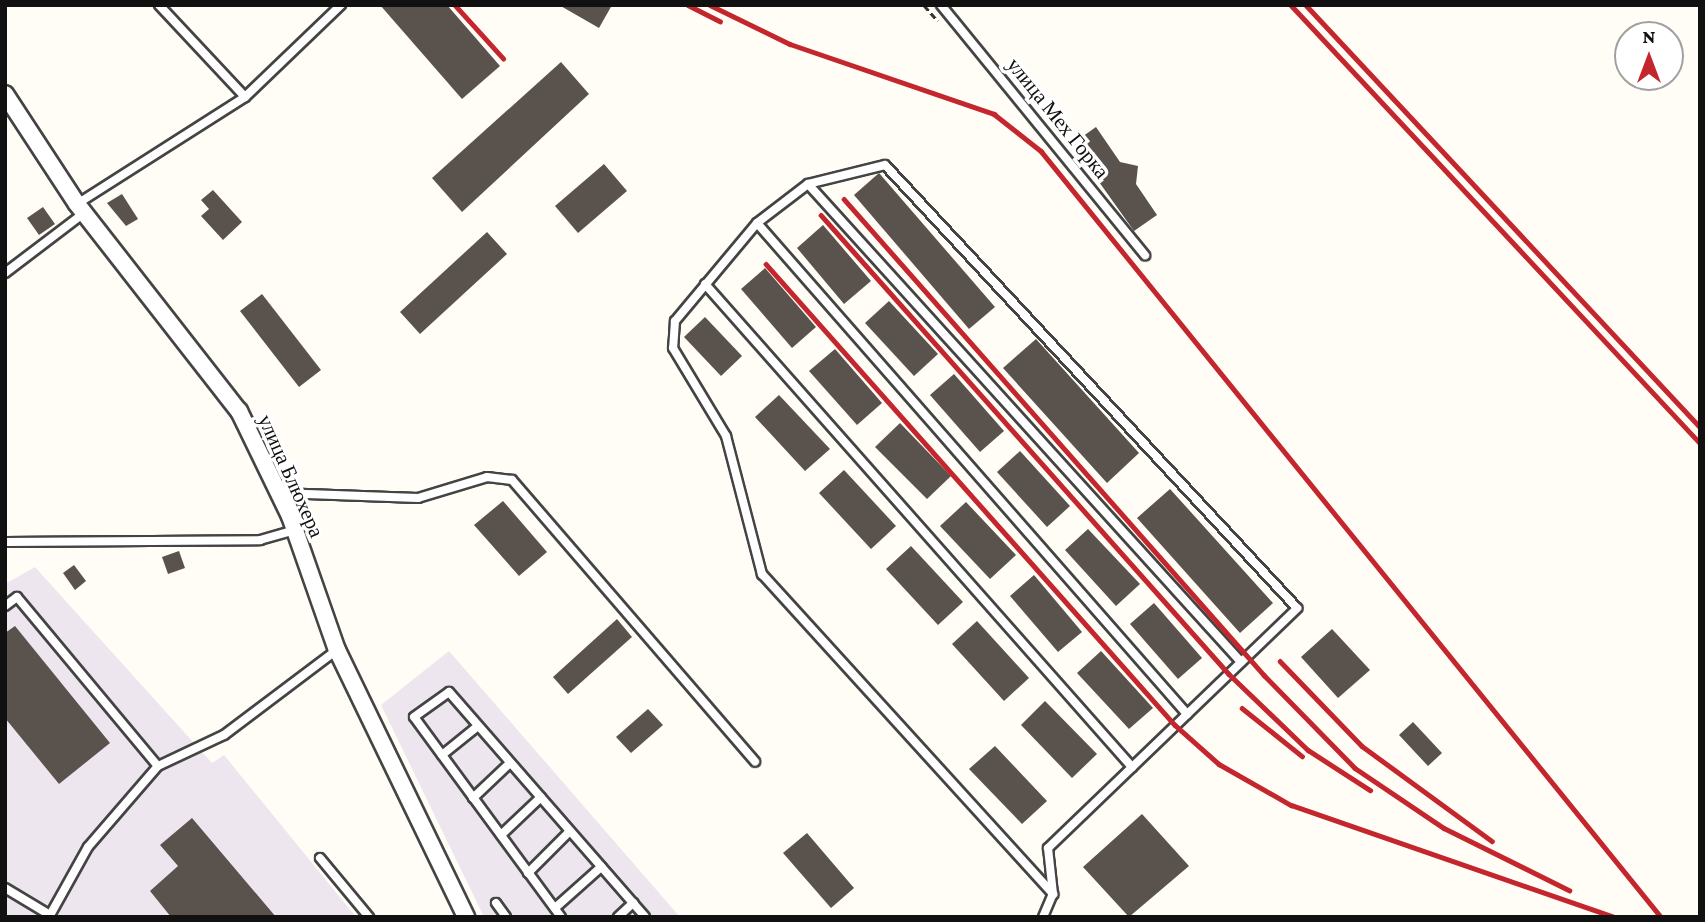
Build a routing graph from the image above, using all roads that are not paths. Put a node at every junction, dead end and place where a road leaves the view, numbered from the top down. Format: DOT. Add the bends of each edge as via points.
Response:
graph roads {
  1 [pos="159,5"];
  2 [pos="341,5"];
  3 [pos="941,5"];
  4 [pos="5,94"];
  5 [pos="245,97"];
  6 [pos="808,184"];
  7 [pos="80,208"];
  8 [pos="757,223"];
  9 [pos="1145,255"];
  10 [pos="5,273"];
  11 [pos="705,285"];
  12 [pos="279,493"];
  13 [pos="295,530"];
  14 [pos="5,542"];
  15 [pos="5,606"];
  16 [pos="337,650"];
  17 [pos="1241,663"];
  18 [pos="1187,714"];
  19 [pos="478,726"];
  20 [pos="442,755"];
  21 [pos="755,762"];
  22 [pos="510,763"];
  23 [pos="158,766"];
  24 [pos="1132,767"];
  25 [pos="541,797"];
  26 [pos="473,798"];
  27 [pos="570,831"];
  28 [pos="501,835"];
  29 [pos="320,858"];
  30 [pos="601,867"];
  31 [pos="528,873"];
  32 [pos="5,888"];
  33 [pos="1053,894"];
  34 [pos="496,903"];
  35 [pos="633,903"];
  36 [pos="555,908"];
  37 [pos="50,916"];
  38 [pos="369,917"];
  39 [pos="466,917"];
  40 [pos="506,917"];
  41 [pos="561,917"];
  42 [pos="618,917"];
  43 [pos="645,917"];
  44 [pos="1043,917"];
  1 -- 5 [label="lane"];
  2 -- 5 [label="lane"];
  3 -- 9 [label="lane, улица Мех Горка"];
  4 -- 7 [label="street, улица Блюхера"];
  5 -- 7 [label="lane"];
  6 -- 8 [label="lane"];
  6 -- 17 [label="lane"];
  6 -- 17 [label="lane" via="886,165 1297,608"];
  7 -- 10 [label="lane"];
  7 -- 12 [label="street, улица Блюхера" via="239,411"];
  8 -- 11 [label="lane"];
  8 -- 18 [label="lane"];
  11 -- 24 [label="lane"];
  11 -- 33 [label="lane" via="675,321 673,348 726,436 762,574"];
  12 -- 13 [label="street, улица Блюхера"];
  12 -- 21 [label="lane" via="418,498 487,477 512,480"];
  13 -- 14 [label="lane" via="260,540"];
  13 -- 16 [label="street, улица Блюхера"];
  15 -- 23 [label="lane" via="17,597"];
  16 -- 23 [label="lane" via="224,734"];
  16 -- 39 [label="street, улица Блюхера"];
  17 -- 18 [label="lane"];
  18 -- 24 [label="lane"];
  19 -- 20 [label="lane"];
  19 -- 20 [label="lane" via="449,692 414,717"];
  19 -- 22 [label="lane"];
  20 -- 26 [label="lane"];
  22 -- 25 [label="lane"];
  22 -- 26 [label="lane"];
  23 -- 37 [label="lane" via="88,846"];
  24 -- 33 [label="lane" via="1048,848"];
  25 -- 27 [label="lane"];
  25 -- 28 [label="lane"];
  26 -- 28 [label="lane"];
  27 -- 30 [label="lane"];
  27 -- 31 [label="lane"];
  28 -- 31 [label="lane"];
  29 -- 38 [label="lane"];
  30 -- 35 [label="lane"];
  30 -- 36 [label="lane"];
  31 -- 36 [label="lane"];
  32 -- 37 [label="lane"];
  33 -- 44 [label="lane"];
  34 -- 40 [label="lane"];
  35 -- 42 [label="lane"];
  35 -- 43 [label="lane"];
  36 -- 41 [label="lane"];
}
